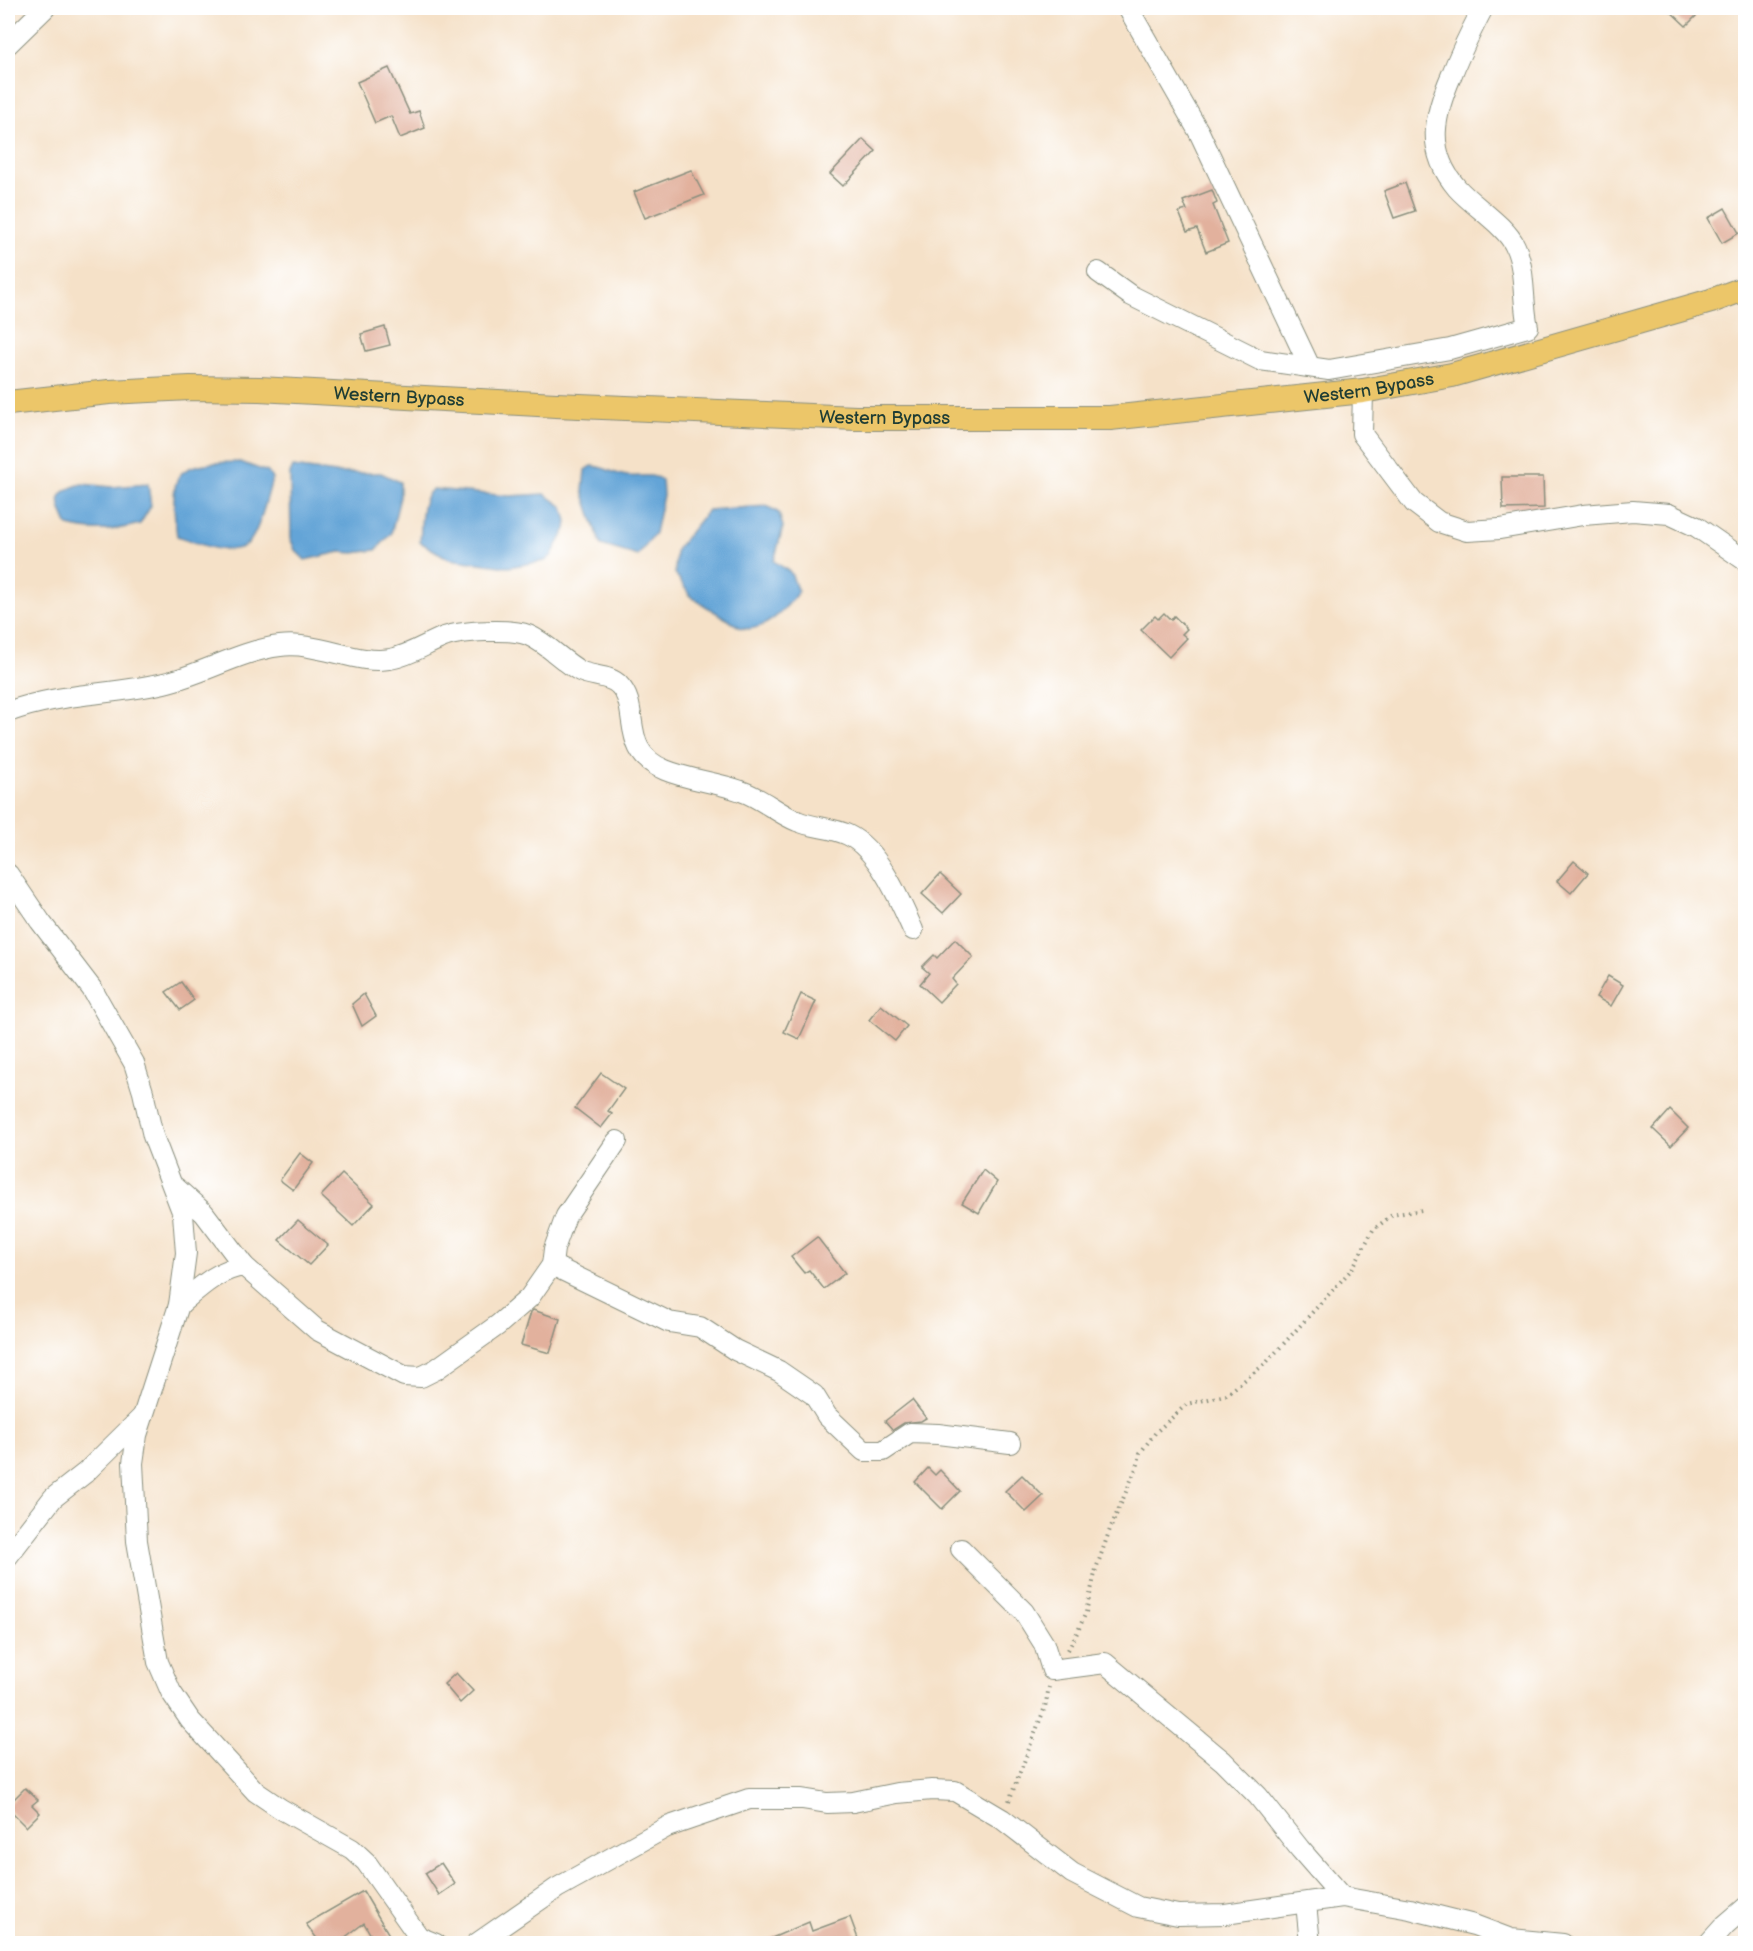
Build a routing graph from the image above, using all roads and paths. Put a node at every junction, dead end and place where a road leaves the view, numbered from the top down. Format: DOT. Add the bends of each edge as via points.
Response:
graph roads {
  1 [pos="45,8"];
  2 [pos="1128,8"];
  3 [pos="1483,8"];
  4 [pos="8,44"];
  5 [pos="1098,272"];
  6 [pos="1746,288"];
  7 [pos="1310,367"];
  8 [pos="1363,391"];
  9 [pos="8,403"];
  10 [pos="1746,561"];
  11 [pos="8,711"];
  12 [pos="8,874"];
  13 [pos="913,930"];
  14 [pos="617,1141"];
  15 [pos="174,1186"];
  16 [pos="1422,1210"];
  17 [pos="552,1265"];
  18 [pos="244,1266"];
  19 [pos="179,1305"];
  20 [pos="142,1417"];
  21 [pos="1010,1443"];
  22 [pos="960,1550"];
  23 [pos="8,1557"];
  24 [pos="1052,1670"];
  25 [pos="1002,1819"];
  26 [pos="1342,1897"];
  27 [pos="1306,1903"];
  28 [pos="1746,1908"];
  29 [pos="425,1941"];
  30 [pos="476,1944"];
  31 [pos="1310,1944"];
  32 [pos="1563,1944"];
  33 [pos="1708,1944"];
  1 -- 4 [label="street"];
  2 -- 7 [label="street" via="1199,132"];
  3 -- 7 [label="street" via="1440,100 1436,147 1443,168 1457,188 1514,244 1520,260 1528,327 1450,349 1329,370"];
  5 -- 7 [label="street" via="1130,295 1260,360"];
  6 -- 8 [label="main road, Western Bypass" via="1452,375"];
  8 -- 9 [label="main road, Western Bypass" via="1110,418 856,418 190,388"];
  8 -- 10 [label="street" via="1362,434 1414,503 1439,522 1467,531 1583,515 1633,511 1669,514 1697,527"];
  11 -- 13 [label="street" via="55,699 164,683 240,655 279,646 303,645 387,660 443,637 517,632 536,640 581,671 618,683 625,693 637,745 655,765 742,791 801,823 849,835 885,873"];
  12 -- 15 [label="street" via="92,989 134,1063 153,1136"];
  14 -- 17 [label="street" via="566,1216"];
  15 -- 18 [label="street" via="204,1213"];
  15 -- 19 [label="street" via="183,1214 186,1252"];
  16 -- 24 [label="path" via="1392,1215 1373,1230 1352,1269 1266,1362 1226,1395 1187,1404 1156,1432 1140,1453 1110,1529 1078,1631"];
  17 -- 18 [label="street" via="529,1298 498,1325 421,1377 404,1376 317,1330"];
  17 -- 21 [label="street" via="669,1322 700,1327 735,1350 779,1371 814,1395 827,1416 864,1451 883,1452 910,1433"];
  18 -- 19 [label="street" via="212,1277"];
  19 -- 20 [label="street"];
  20 -- 23 [label="street" via="85,1473 53,1498"];
  20 -- 29 [label="street" via="133,1464 137,1541 158,1662 171,1692 190,1720 256,1792 352,1849 366,1862"];
  22 -- 24 [label="street" via="1024,1612 1044,1644"];
  24 -- 25 [label="path" via="1045,1707"];
  24 -- 26 [label="street" via="1104,1663 1258,1796"];
  25 -- 27 [label="street" via="1071,1873 1138,1907 1178,1915 1225,1914"];
  25 -- 30 [label="street" via="955,1791 897,1793 827,1803 749,1799 667,1827 557,1888"];
  26 -- 27 [label="street"];
  26 -- 32 [label="street" via="1410,1909 1511,1939"];
  27 -- 31 [label="street"];
  28 -- 33 [label="street"];
}
